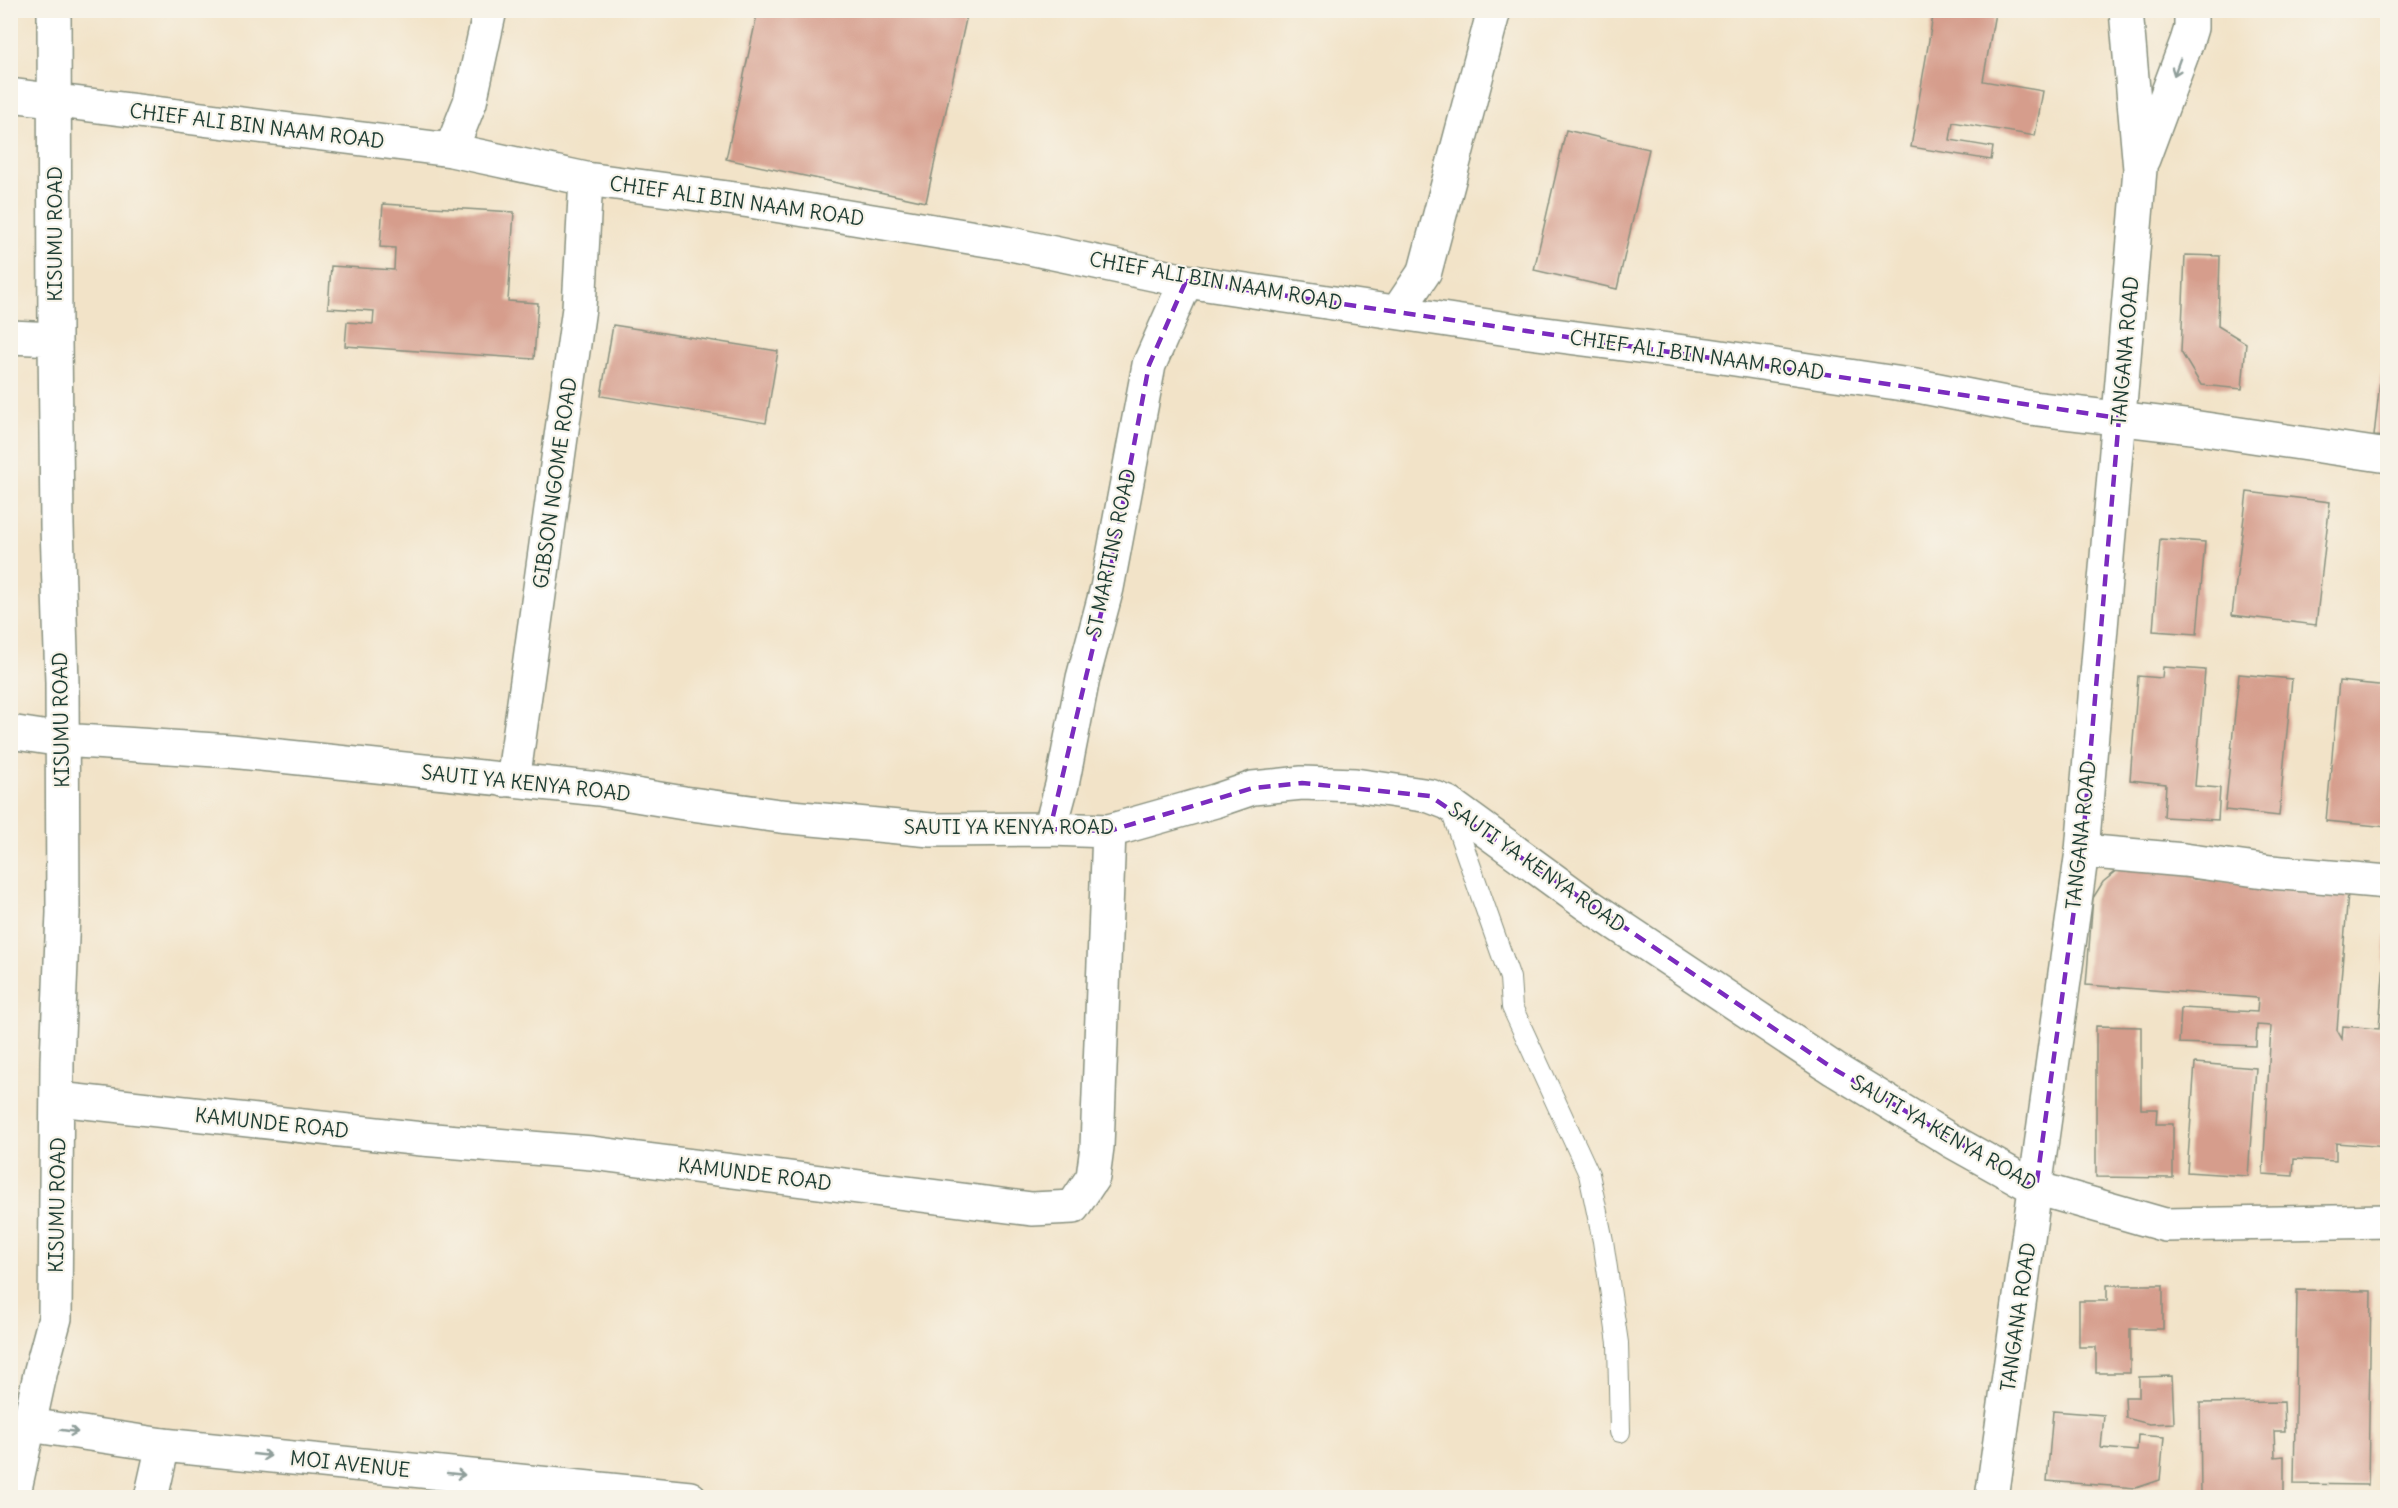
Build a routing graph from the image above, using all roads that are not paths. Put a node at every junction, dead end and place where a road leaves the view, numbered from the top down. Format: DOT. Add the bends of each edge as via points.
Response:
graph roads {
  1 [pos="54,10"];
  2 [pos="490,10"];
  3 [pos="1494,10"];
  4 [pos="2126,10"];
  5 [pos="2191,10"];
  6 [pos="10,95"];
  7 [pos="54,101"];
  8 [pos="452,150"];
  9 [pos="2140,169"];
  10 [pos="586,179"];
  11 [pos="1186,281"];
  12 [pos="1398,311"];
  13 [pos="10,337"];
  14 [pos="55,339"];
  15 [pos="2119,418"];
  16 [pos="2388,456"];
  17 [pos="10,732"];
  18 [pos="62,740"];
  19 [pos="504,780"];
  20 [pos="1448,803"];
  21 [pos="1050,829"];
  22 [pos="1109,831"];
  23 [pos="2082,851"];
  24 [pos="2388,882"];
  25 [pos="58,1099"];
  26 [pos="2036,1188"];
  27 [pos="2388,1221"];
  28 [pos="20,1426"];
  29 [pos="1620,1432"];
  30 [pos="163,1445"];
  31 [pos="13,1497"];
  32 [pos="151,1497"];
  33 [pos="690,1497"];
  34 [pos="1992,1497"];
  1 -- 7 [label="street, KISUMU ROAD"];
  2 -- 8 [label="street" via="470,102"];
  3 -- 12 [label="street" via="1425,271"];
  4 -- 9 [label="street, TANGANA ROAD"];
  5 -- 9 [label="street, TANGANA ROAD, one-way" via="2187,41"];
  6 -- 7 [label="street, CHIEF ALI BIN NAAM ROAD"];
  7 -- 8 [label="street, CHIEF ALI BIN NAAM ROAD"];
  7 -- 14 [label="street, KISUMU ROAD"];
  8 -- 10 [label="street, CHIEF ALI BIN NAAM ROAD"];
  9 -- 15 [label="street, TANGANA ROAD"];
  10 -- 11 [label="street, CHIEF ALI BIN NAAM ROAD" via="1006,243"];
  10 -- 19 [label="street, GIBSON NGOME ROAD" via="579,308 567,399 514,774"];
  11 -- 12 [label="street, CHIEF ALI BIN NAAM ROAD"];
  11 -- 21 [label="street, ST MARTINS ROAD" via="1149,365 1107,588"];
  12 -- 15 [label="street, CHIEF ALI BIN NAAM ROAD" via="1923,387 2031,408"];
  13 -- 14 [label="street"];
  14 -- 18 [label="street, KISUMU ROAD"];
  15 -- 16 [label="street, CHIEF ALI BIN NAAM ROAD"];
  15 -- 23 [label="street, TANGANA ROAD"];
  17 -- 18 [label="street, SAUTI YA KENYA ROAD"];
  18 -- 19 [label="street, SAUTI YA KENYA ROAD" via="231,751"];
  18 -- 25 [label="street, KISUMU ROAD"];
  19 -- 21 [label="street, SAUTI YA KENYA ROAD" via="855,824 931,830"];
  20 -- 22 [label="street, SAUTI YA KENYA ROAD" via="1430,796 1355,785 1302,783 1253,788"];
  20 -- 26 [label="street, SAUTI YA KENYA ROAD" via="1585,903 1834,1069"];
  20 -- 29 [label="lane" via="1510,978 1512,1007 1589,1174 1618,1343"];
  21 -- 22 [label="street, SAUTI YA KENYA ROAD"];
  22 -- 25 [label="street, KAMUNDE ROAD" via="1097,1147 1093,1177 1073,1206 1032,1209 592,1153 422,1139"];
  23 -- 24 [label="street"];
  23 -- 26 [label="street, TANGANA ROAD"];
  25 -- 28 [label="street, KISUMU ROAD" via="55,1318"];
  26 -- 27 [label="street, SAUTI YA KENYA ROAD" via="2165,1224"];
  26 -- 34 [label="street, TANGANA ROAD"];
  28 -- 30 [label="street, MOI AVENUE, one-way"];
  28 -- 31 [label="street, KISUMU ROAD"];
  30 -- 32 [label="street"];
  30 -- 33 [label="street, MOI AVENUE, one-way"];
}
